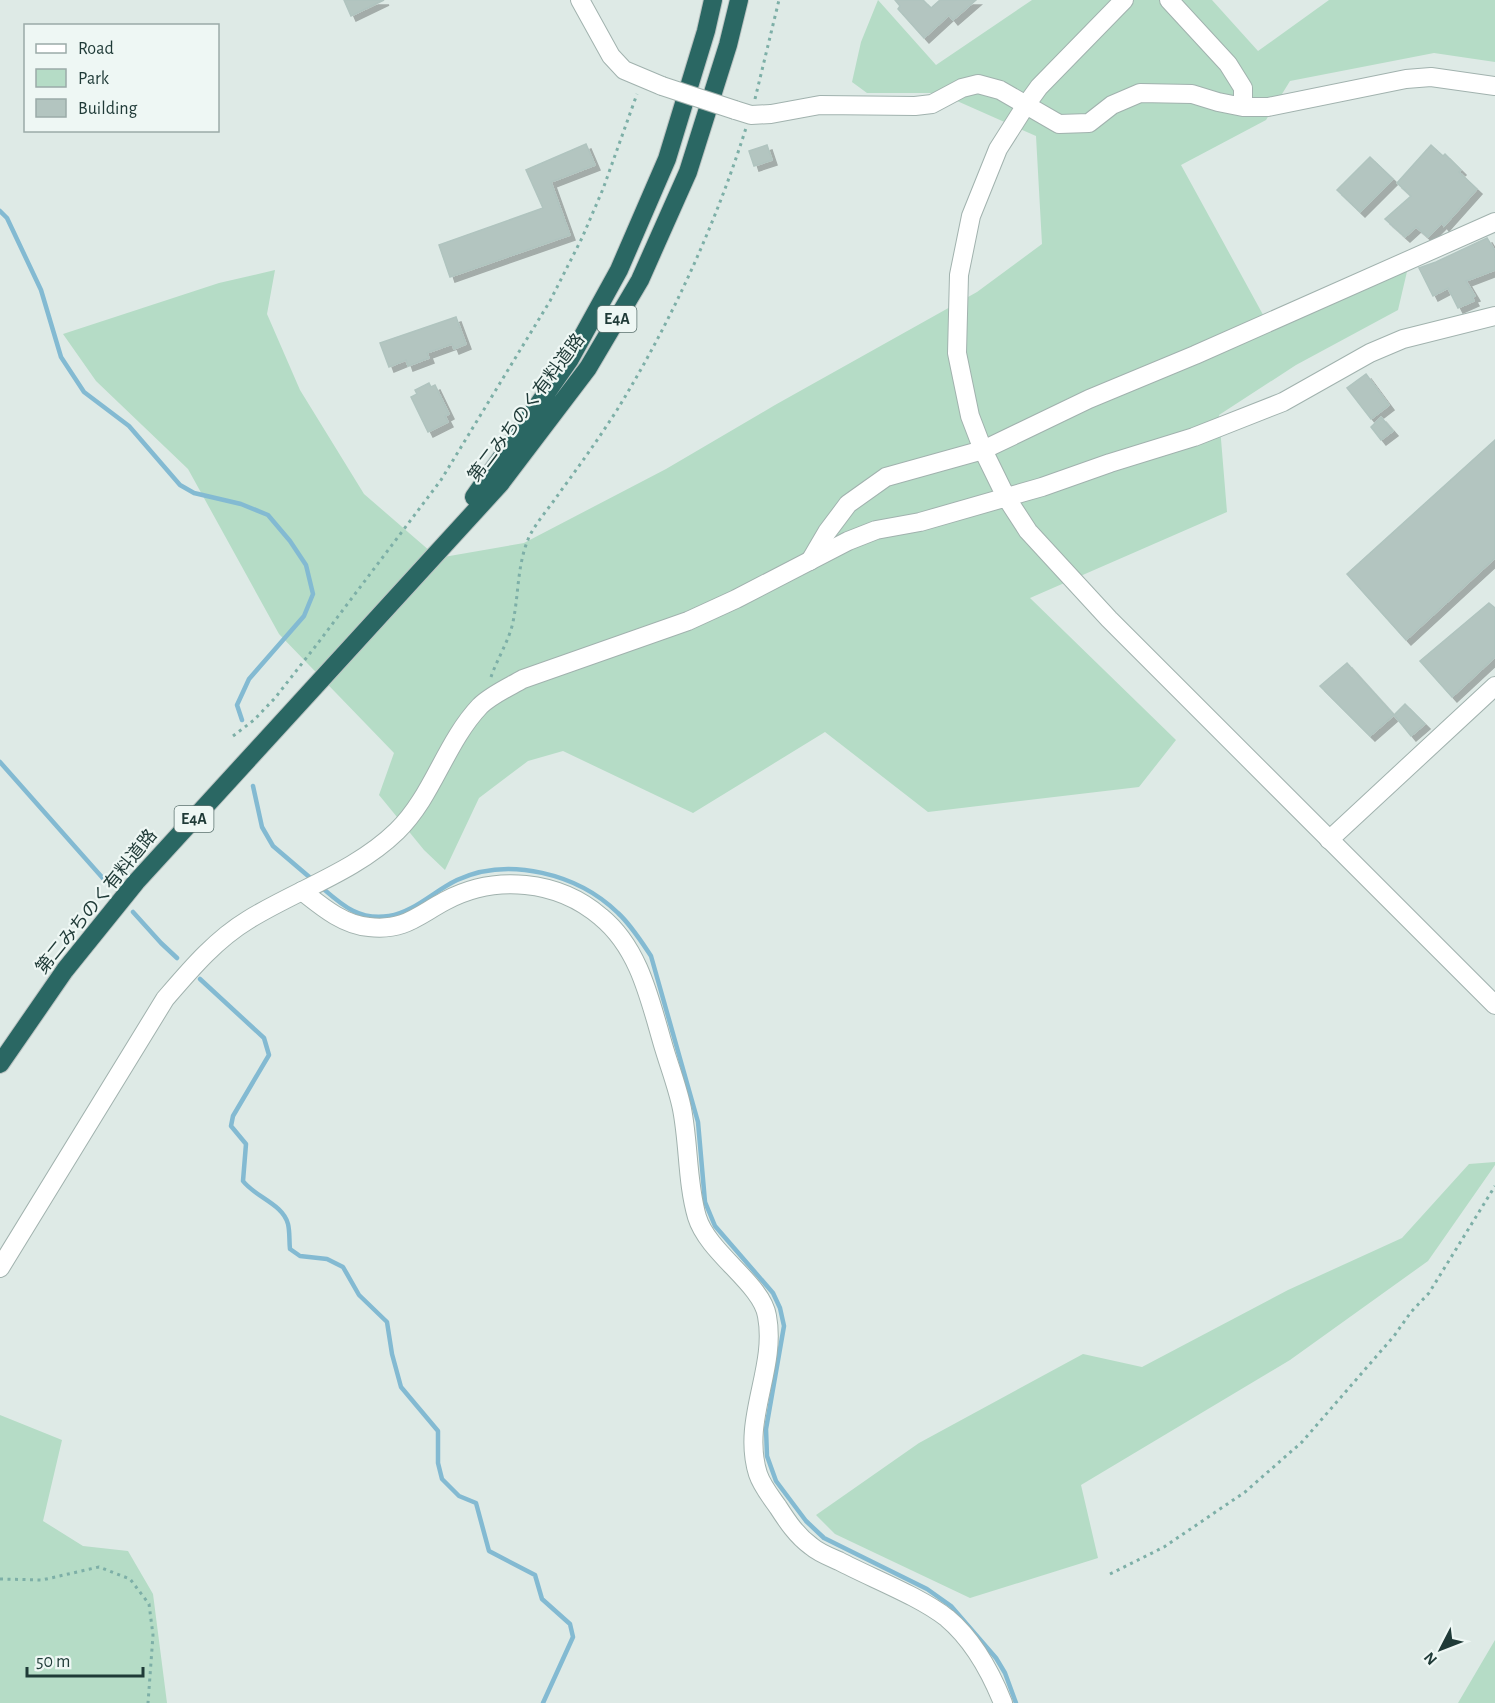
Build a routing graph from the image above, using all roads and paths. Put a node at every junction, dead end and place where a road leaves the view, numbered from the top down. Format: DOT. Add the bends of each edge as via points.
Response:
graph roads {
  1 [pos="580,0"];
  2 [pos="713,0"];
  3 [pos="739,0"];
  4 [pos="779,0"];
  5 [pos="1124,0"];
  6 [pos="1169,0"];
  7 [pos="642,78"];
  8 [pos="1495,86"];
  9 [pos="1026,105"];
  10 [pos="1243,107"];
  11 [pos="743,112"];
  12 [pos="1495,222"];
  13 [pos="1495,316"];
  14 [pos="983,450"];
  15 [pos="1006,497"];
  16 [pos="810,561"];
  17 [pos="406,587"];
  18 [pos="1495,686"];
  19 [pos="482,704"];
  20 [pos="233,736"];
  21 [pos="1329,840"];
  22 [pos="304,890"];
  23 [pos="1495,1005"];
  24 [pos="0,1064"];
  25 [pos="1495,1186"];
  26 [pos="0,1268"];
  27 [pos="1110,1574"];
  28 [pos="0,1580"];
  29 [pos="148,1703"];
  30 [pos="1004,1703"];
  1 -- 7 [label="street" via="611,56 624,70"];
  2 -- 17 [label="highway, 第二みちのく有料道路 / E4A" via="667,159 619,270 570,359 491,475"];
  3 -- 17 [label="highway, 第二みちのく有料道路 / E4A" via="688,172 640,280 588,368 500,484"];
  4 -- 11 [label="path" via="766,60"];
  5 -- 9 [label="street"];
  6 -- 10 [label="street" via="1228,64 1243,88"];
  7 -- 11 [label="street, bridge"];
  7 -- 20 [label="path" via="582,238 550,301 441,480 275,698"];
  8 -- 10 [label="street" via="1431,77 1406,79 1268,107"];
  9 -- 10 [label="street" via="1059,124 1089,123 1112,105 1140,93 1192,94"];
  9 -- 11 [label="street" via="1000,90 978,84 932,104 820,105 771,114"];
  9 -- 14 [label="street" via="998,148 971,216 959,275 957,353 970,416"];
  11 -- 19 [label="path" via="714,216 678,299 617,409 531,534 523,552 513,623"];
  12 -- 14 [label="street" via="1089,399"];
  13 -- 15 [label="street" via="1403,339 1253,415"];
  14 -- 15 [label="street"];
  14 -- 16 [label="street" via="886,477 848,504"];
  15 -- 16 [label="street" via="920,522 876,530"];
  15 -- 21 [label="street" via="1028,531 1101,610"];
  16 -- 19 [label="street" via="688,621 523,679"];
  17 -- 24 [label="highway, 第二みちのく有料道路 / E4A" via="136,882 65,970"];
  18 -- 21 [label="street"];
  19 -- 22 [label="street" via="452,742 414,812 397,831 372,853"];
  21 -- 23 [label="street"];
  22 -- 26 [label="street" via="226,935 165,999"];
  22 -- 30 [label="street" via="345,921 384,928 421,917 464,892 488,886 535,885 582,902 622,938 644,983 682,1108 698,1221 706,1237 767,1312 768,1349 752,1432 759,1477 793,1529 811,1546 930,1607 959,1630"];
  25 -- 27 [label="path" via="1429,1293 1302,1442 1245,1492 1164,1547"];
  28 -- 29 [label="path" via="42,1580 99,1567 130,1579 149,1604 153,1635"];
}
